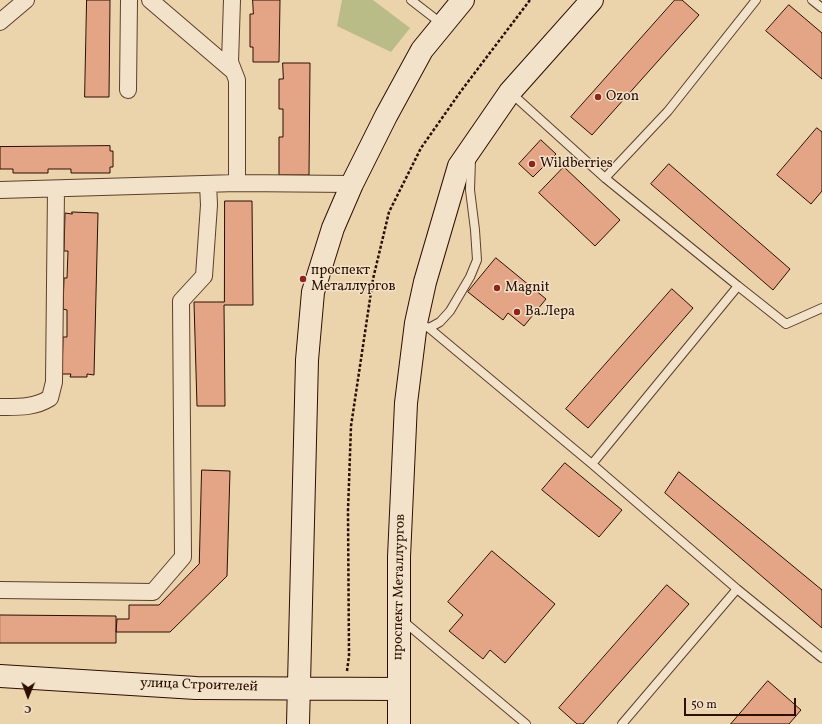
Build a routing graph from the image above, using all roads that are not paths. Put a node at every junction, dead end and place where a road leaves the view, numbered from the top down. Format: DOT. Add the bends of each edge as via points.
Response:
graph roads {
  1 [pos="26,0"];
  2 [pos="129,0"];
  3 [pos="150,0"];
  4 [pos="232,0"];
  5 [pos="411,0"];
  6 [pos="463,0"];
  7 [pos="592,0"];
  8 [pos="756,0"];
  9 [pos="812,0"];
  10 [pos="822,8"];
  11 [pos="0,22"];
  12 [pos="442,24"];
  13 [pos="234,70"];
  14 [pos="128,90"];
  15 [pos="510,92"];
  16 [pos="471,148"];
  17 [pos="605,178"];
  18 [pos="237,183"];
  19 [pos="208,184"];
  20 [pos="352,184"];
  21 [pos="56,189"];
  22 [pos="0,190"];
  23 [pos="738,286"];
  24 [pos="822,308"];
  25 [pos="422,325"];
  26 [pos="0,407"];
  27 [pos="592,464"];
  28 [pos="737,589"];
  29 [pos="0,590"];
  30 [pos="398,617"];
  31 [pos="822,658"];
  32 [pos="0,676"];
  33 [pos="298,688"];
  34 [pos="399,689"];
  35 [pos="298,724"];
  36 [pos="399,724"];
  37 [pos="526,724"];
  38 [pos="622,724"];
  1 -- 11 [label="street"];
  2 -- 14 [label="street"];
  3 -- 13 [label="street"];
  4 -- 13 [label="street" via="230,62"];
  5 -- 12 [label="lane"];
  6 -- 12 [label="street"];
  7 -- 15 [label="street, проспект Металлургов"];
  8 -- 17 [label="lane" via="668,112"];
  9 -- 10 [label="lane"];
  12 -- 20 [label="street" via="422,50"];
  13 -- 18 [label="street" via="237,80"];
  15 -- 16 [label="street, проспект Металлургов"];
  15 -- 17 [label="lane"];
  16 -- 25 [label="street, проспект Металлургов" via="459,166 425,282"];
  16 -- 25 [label="lane" via="470,190 477,260 450,311 440,322"];
  17 -- 23 [label="lane"];
  18 -- 19 [label="street"];
  18 -- 20 [label="street"];
  19 -- 21 [label="street"];
  19 -- 29 [label="street" via="204,276 181,301 182,557 153,592"];
  20 -- 33 [label="street" via="333,228 313,292 307,360"];
  21 -- 22 [label="street"];
  21 -- 26 [label="street" via="54,382 50,398 32,406"];
  23 -- 24 [label="lane" via="786,324"];
  23 -- 27 [label="lane"];
  25 -- 27 [label="lane"];
  25 -- 30 [label="street, проспект Металлургов" via="406,403"];
  27 -- 28 [label="lane"];
  28 -- 31 [label="lane"];
  28 -- 38 [label="lane"];
  30 -- 34 [label="street, проспект Металлургов"];
  30 -- 37 [label="lane"];
  32 -- 33 [label="street, улица Строителей" via="196,688"];
  33 -- 34 [label="street, улица Строителей"];
  33 -- 35 [label="street"];
  34 -- 36 [label="street, проспект Металлургов"];
}
